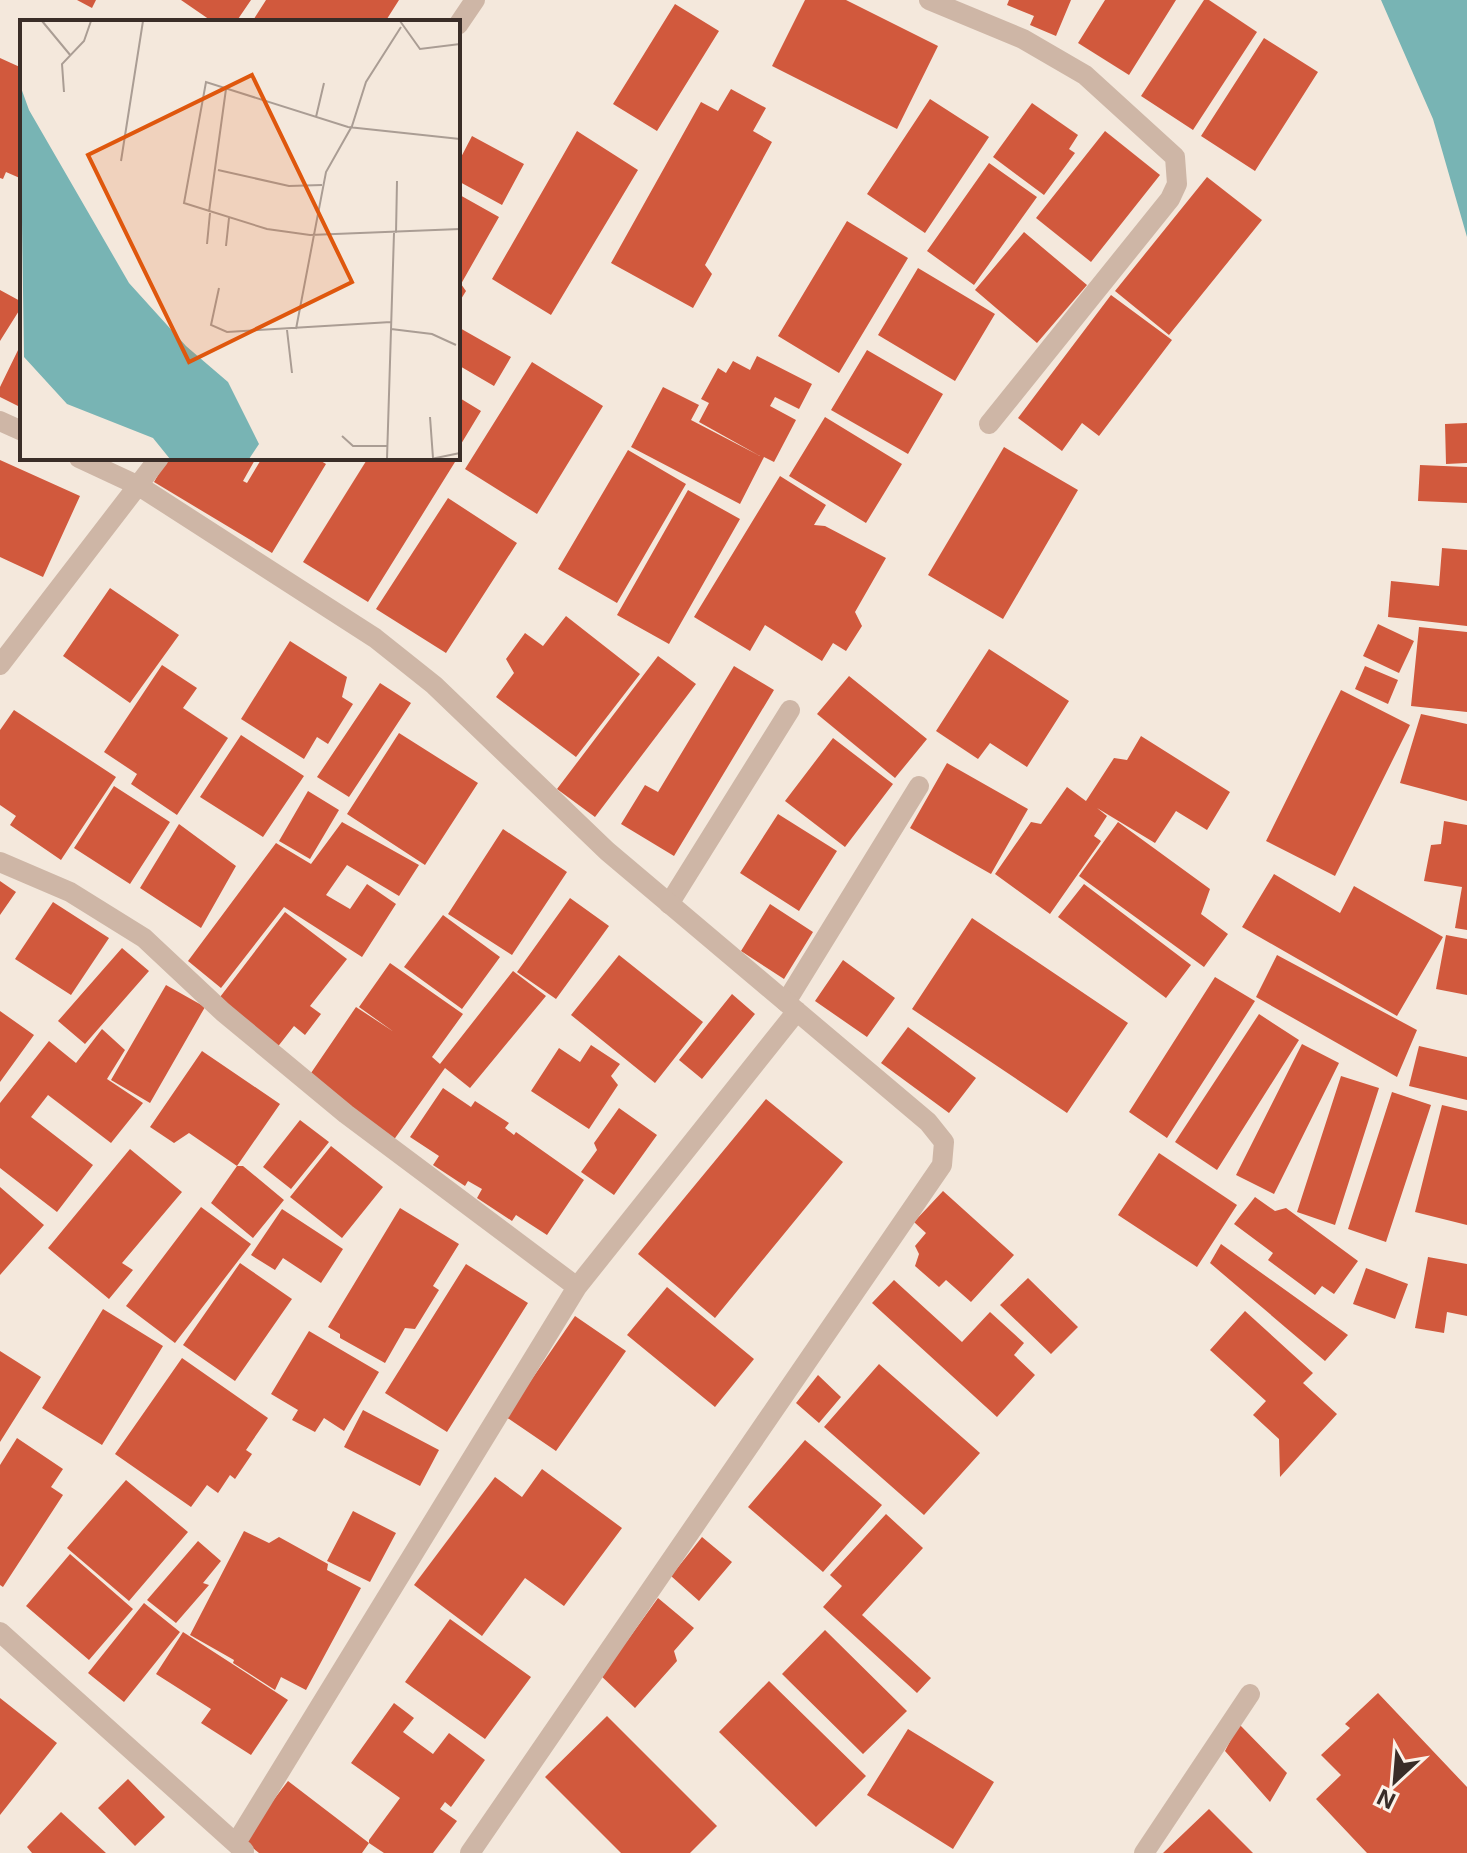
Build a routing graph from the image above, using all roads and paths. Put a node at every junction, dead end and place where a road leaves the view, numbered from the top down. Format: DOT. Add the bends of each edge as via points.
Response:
graph roads {
  1 [pos="475,0"];
  2 [pos="929,0"];
  3 [pos="460,22"];
  4 [pos="0,421"];
  5 [pos="989,424"];
  6 [pos="20,430"];
  7 [pos="83,460"];
  8 [pos="158,460"];
  9 [pos="139,486"];
  10 [pos="0,665"];
  11 [pos="790,710"];
  12 [pos="919,786"];
  13 [pos="0,862"];
  14 [pos="669,904"];
  15 [pos="792,1006"];
  16 [pos="577,1287"];
  17 [pos="0,1632"];
  18 [pos="1250,1694"];
  19 [pos="241,1848"];
  20 [pos="470,1853"];
  21 [pos="1144,1853"];
  1 -- 3 [label="street"];
  2 -- 5 [label="street" via="1023,39 1085,75 1175,157 1177,184 1170,199"];
  4 -- 6 [label="street"];
  7 -- 9 [label="street"];
  8 -- 9 [label="street"];
  9 -- 10 [label="street"];
  9 -- 14 [label="street" via="375,638 434,685"];
  11 -- 14 [label="street"];
  12 -- 15 [label="street"];
  13 -- 16 [label="street" via="70,892 144,938 346,1114"];
  14 -- 15 [label="street"];
  15 -- 16 [label="street"];
  15 -- 20 [label="street" via="928,1122 944,1142 942,1165"];
  16 -- 19 [label="street"];
  17 -- 19 [label="street"];
  18 -- 21 [label="street"];
}
